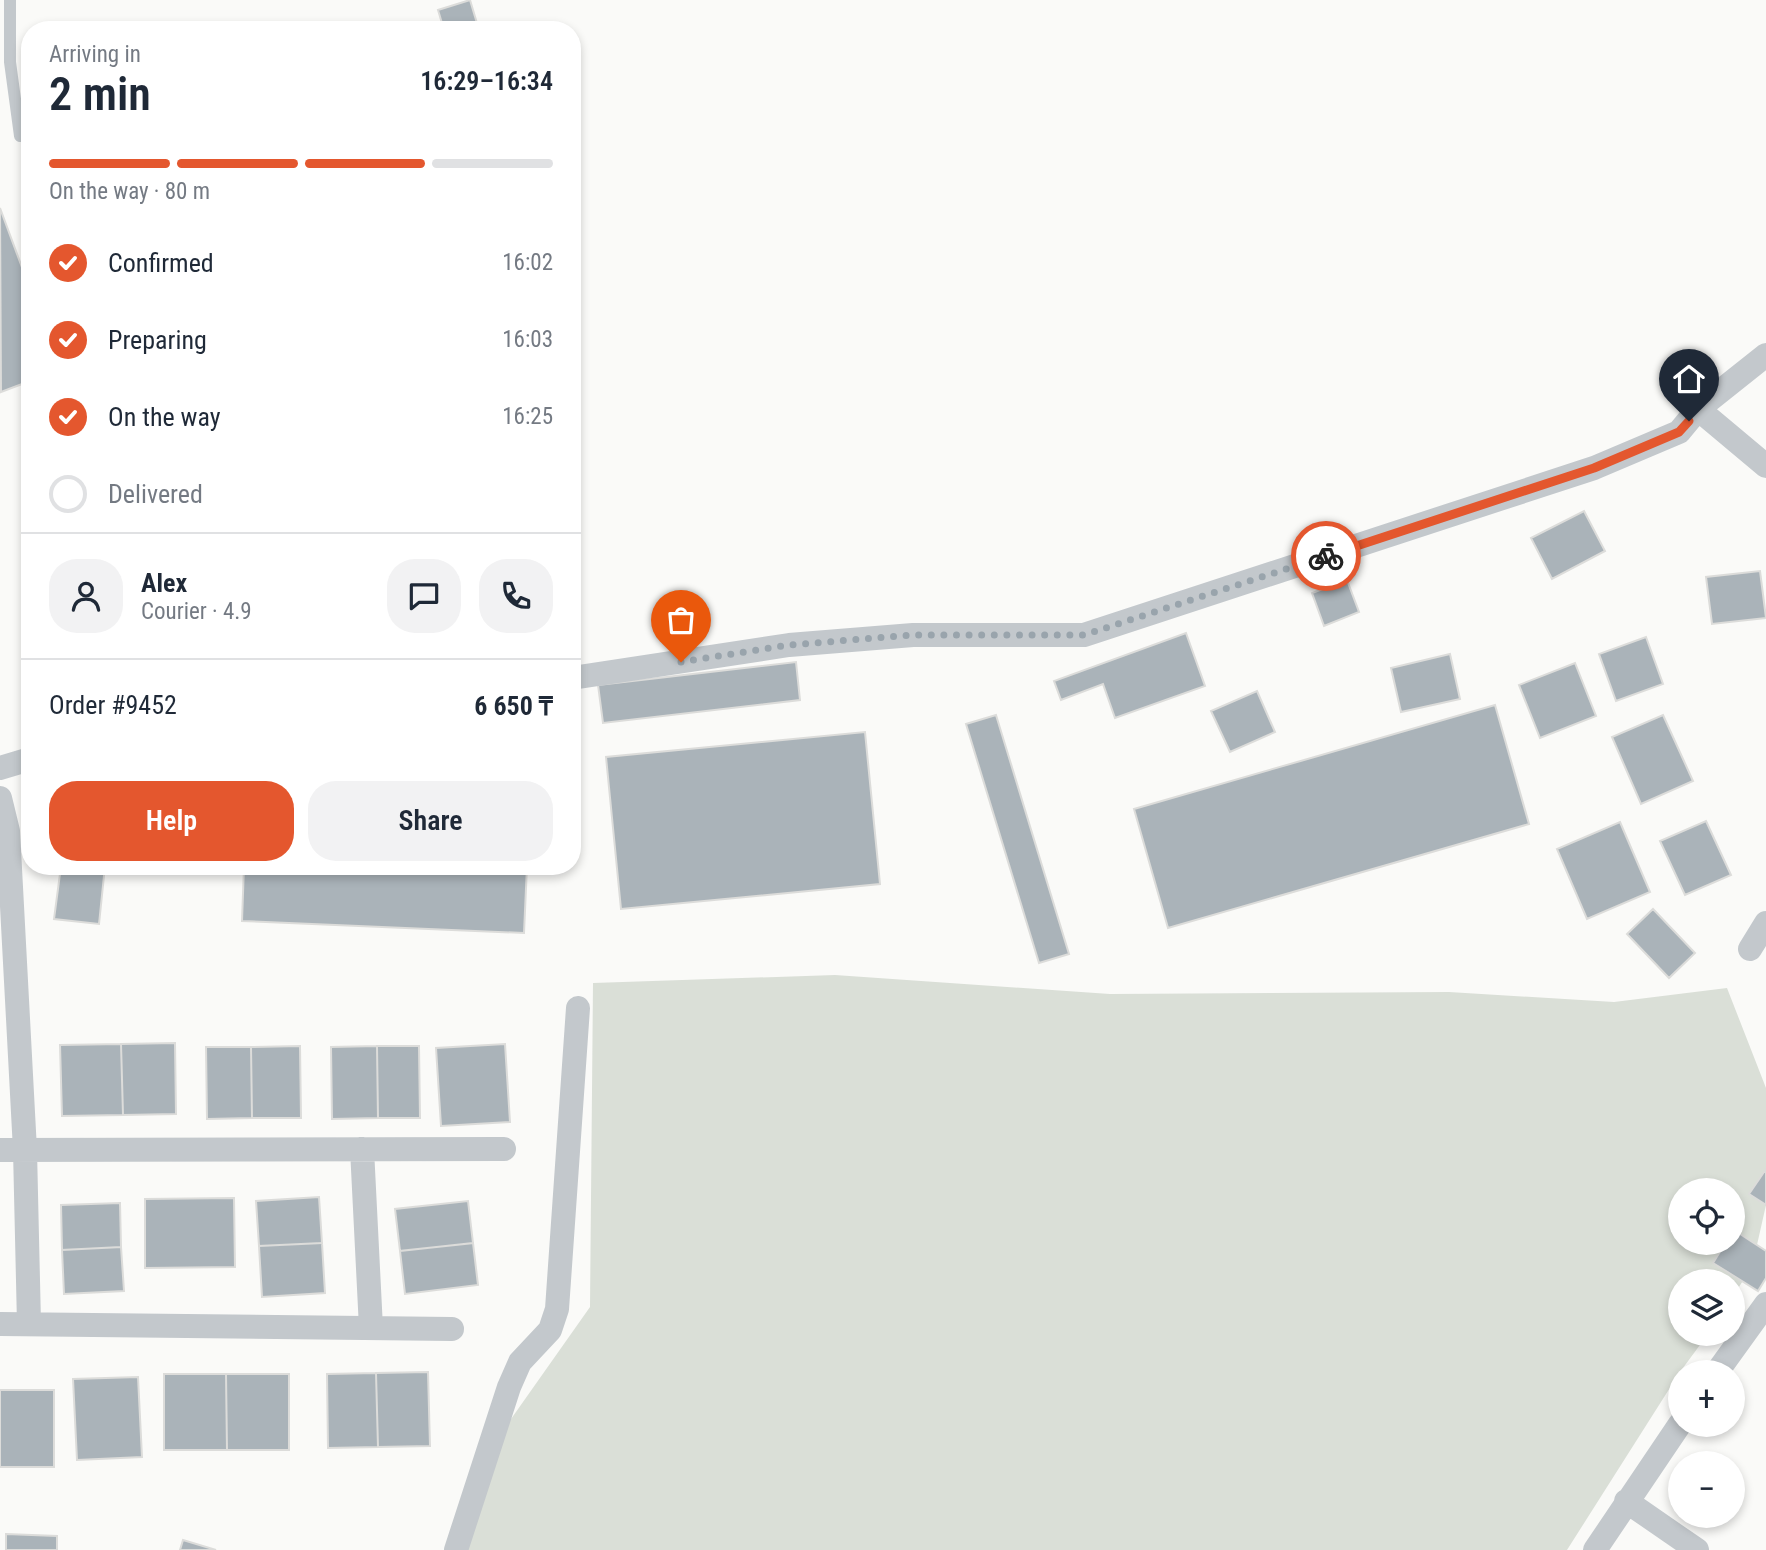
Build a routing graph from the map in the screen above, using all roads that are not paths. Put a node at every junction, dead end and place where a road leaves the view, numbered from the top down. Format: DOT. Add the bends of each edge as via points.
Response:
graph roads {
  1 [pos="10,0"];
  2 [pos="20,136"];
  3 [pos="1766,355"];
  4 [pos="1698,409"];
  5 [pos="1766,466"];
  6 [pos="581,677"];
  7 [pos="21,762"];
  8 [pos="0,768"];
  9 [pos="0,798"];
  10 [pos="1766,923"];
  11 [pos="1750,949"];
  12 [pos="578,1008"];
  13 [pos="362,1149"];
  14 [pos="504,1149"];
  15 [pos="12,1150"];
  16 [pos="1766,1304"];
  17 [pos="29,1324"];
  18 [pos="0,1325"];
  19 [pos="371,1328"];
  20 [pos="452,1329"];
  21 [pos="1726,1360"];
  22 [pos="1671,1437"];
  23 [pos="1626,1500"];
  24 [pos="456,1550"];
  25 [pos="1595,1550"];
  26 [pos="1697,1550"];
  1 -- 2 [label="lane" via="10,62"];
  3 -- 4 [label="street"];
  4 -- 5 [label="street"];
  4 -- 6 [label="street" via="1679,432 1594,468 1084,635 886,637 789,645"];
  7 -- 8 [label="street"];
  9 -- 15 [label="street" via="8,831"];
  10 -- 11 [label="street"];
  12 -- 24 [label="street" via="557,1309 550,1330 520,1362 509,1387"];
  13 -- 14 [label="street"];
  13 -- 15 [label="street"];
  13 -- 19 [label="street"];
  15 -- 17 [label="street"];
  16 -- 21 [label="street"];
  17 -- 18 [label="street"];
  17 -- 19 [label="street"];
  19 -- 20 [label="street"];
  22 -- 23 [label="street"];
  23 -- 25 [label="street"];
  23 -- 26 [label="street"];
}
